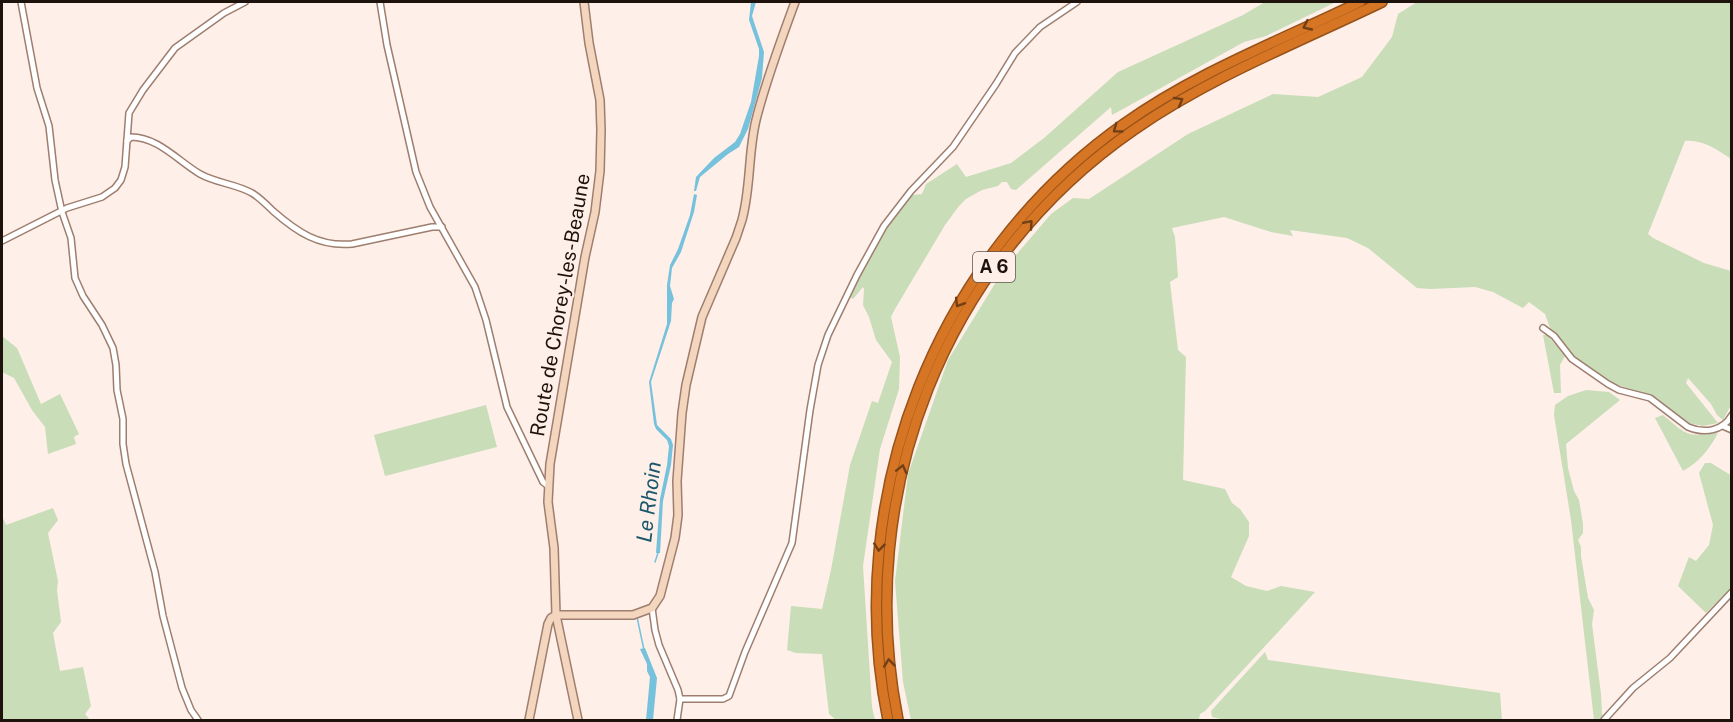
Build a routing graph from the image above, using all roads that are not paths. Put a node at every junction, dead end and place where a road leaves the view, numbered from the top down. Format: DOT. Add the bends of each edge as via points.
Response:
graph roads {
  1 [pos="21,2"];
  2 [pos="245,2"];
  3 [pos="380,2"];
  4 [pos="584,2"];
  5 [pos="795,2"];
  6 [pos="1077,2"];
  7 [pos="1360,2"];
  8 [pos="1382,2"];
  9 [pos="127,143"];
  10 [pos="62,212"];
  11 [pos="441,227"];
  12 [pos="2,241"];
  13 [pos="1543,328"];
  14 [pos="1731,415"];
  15 [pos="1723,426"];
  16 [pos="1731,430"];
  17 [pos="548,486"];
  18 [pos="1731,592"];
  19 [pos="652,608"];
  20 [pos="556,615"];
  21 [pos="680,699"];
  22 [pos="198,720"];
  23 [pos="529,720"];
  24 [pos="578,720"];
  25 [pos="677,720"];
  26 [pos="888,720"];
  27 [pos="898,720"];
  28 [pos="1604,720"];
  1 -- 10 [label="street" via="37,88 49,126"];
  2 -- 9 [label="street" via="169,54 131,109"];
  3 -- 11 [label="street" via="416,172"];
  4 -- 17 [label="street, Route de Chorey-les-Beaune" via="600,100 600,171"];
  5 -- 19 [label="street" via="756,120 742,220 702,317 682,413 675,538 665,582"];
  6 -- 21 [label="street" via="1040,27 1021,46 953,147 911,191 876,238 821,356 792,543 729,696"];
  7 -- 26 [label="highway, A 6, one-way" via="1212,72 1124,124 1032,205 970,286 918,386 886,499 876,610"];
  27 -- 8 [label="highway, A 6, one-way" via="886,598 899,482 914,427 937,368 988,276 1056,195 1136,128 1216,80"];
  9 -- 10 [label="street" via="123,174 115,188"];
  9 -- 11 [label="street" via="131,137 154,143 201,175 252,193 292,227 326,244 352,244"];
  10 -- 12 [label="street"];
  10 -- 22 [label="street" via="71,238 75,278 113,348 126,464 182,688"];
  11 -- 17 [label="street" via="475,287 507,407"];
  13 -- 15 [label="street" via="1572,359 1619,390 1650,398 1688,427 1702,430"];
  14 -- 15 [label="street"];
  15 -- 16 [label="street"];
  17 -- 20 [label="street, Route de Chorey-les-Beaune"];
  18 -- 28 [label="street" via="1670,658 1633,688"];
  19 -- 20 [label="street" via="633,615"];
  19 -- 21 [label="street" via="655,630"];
  20 -- 23 [label="street" via="548,624"];
  20 -- 24 [label="street, Route de Chorey-les-Beaune"];
  21 -- 25 [label="street"];
}
